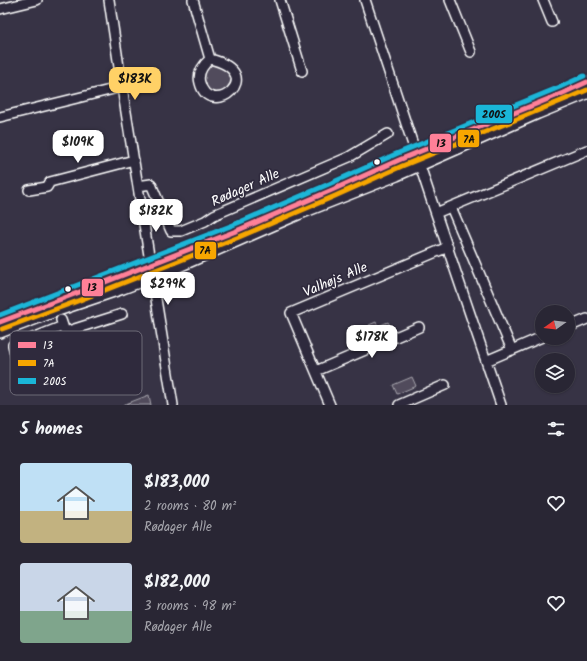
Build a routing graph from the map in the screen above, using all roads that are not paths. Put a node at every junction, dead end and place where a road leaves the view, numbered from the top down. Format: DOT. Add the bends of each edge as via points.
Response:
graph roads {
  1 [pos="37,0"];
  2 [pos="109,0"];
  3 [pos="193,0"];
  4 [pos="280,0"];
  5 [pos="365,0"];
  6 [pos="450,0"];
  7 [pos="543,0"];
  8 [pos="0,9"];
  9 [pos="552,22"];
  10 [pos="471,52"];
  11 [pos="210,59"];
  12 [pos="302,71"];
  13 [pos="587,82"];
  14 [pos="122,87"];
  15 [pos="587,94"];
  16 [pos="0,117"];
  17 [pos="388,134"];
  18 [pos="587,150"];
  19 [pos="416,153"];
  20 [pos="134,160"];
  21 [pos="420,166"];
  22 [pos="138,186"];
  23 [pos="29,190"];
  24 [pos="451,207"];
  25 [pos="436,213"];
  26 [pos="448,247"];
  27 [pos="151,263"];
  28 [pos="153,278"];
  29 [pos="122,314"];
  30 [pos="587,319"];
  31 [pos="0,322"];
  32 [pos="575,324"];
  33 [pos="419,327"];
  34 [pos="47,331"];
  35 [pos="66,331"];
  36 [pos="69,331"];
  37 [pos="0,332"];
  38 [pos="535,341"];
  39 [pos="512,350"];
  40 [pos="486,361"];
  41 [pos="316,371"];
  42 [pos="445,385"];
  43 [pos="173,405"];
  44 [pos="330,405"];
  45 [pos="399,405"];
  46 [pos="501,405"];
  1 -- 8 [label="street"];
  2 -- 14 [label="street"];
  3 -- 11 [label="street"];
  4 -- 12 [label="street"];
  5 -- 19 [label="street"];
  6 -- 10 [label="street"];
  7 -- 9 [label="street"];
  11 -- 11 [label="street" via="204,64 199,81 203,91 217,98 232,90 236,85 236,78 234,71 227,65"];
  13 -- 19 [label="street"];
  14 -- 16 [label="street"];
  14 -- 20 [label="street"];
  15 -- 21 [label="street"];
  17 -- 22 [label="street, Rødager Alle" via="349,157 181,231 170,231 151,184"];
  18 -- 24 [label="street"];
  19 -- 21 [label="street"];
  19 -- 27 [label="street" via="236,231"];
  20 -- 22 [label="street"];
  20 -- 23 [label="street" via="50,182 47,187"];
  21 -- 25 [label="street"];
  21 -- 28 [label="street" via="298,215"];
  22 -- 27 [label="street"];
  24 -- 25 [label="street"];
  24 -- 39 [label="street"];
  25 -- 26 [label="street"];
  26 -- 40 [label="street"];
  26 -- 41 [label="street, Valhøjs Alle" via="292,313"];
  27 -- 28 [label="street"];
  27 -- 31 [label="street"];
  28 -- 37 [label="street"];
  28 -- 43 [label="street"];
  29 -- 36 [label="street"];
  30 -- 32 [label="street"];
  33 -- 41 [label="street"];
  34 -- 35 [label="street" via="62,323"];
  38 -- 39 [label="street"];
  39 -- 40 [label="street"];
  40 -- 46 [label="street"];
  41 -- 44 [label="street, Valhøjs Alle"];
  42 -- 45 [label="street"];
}
